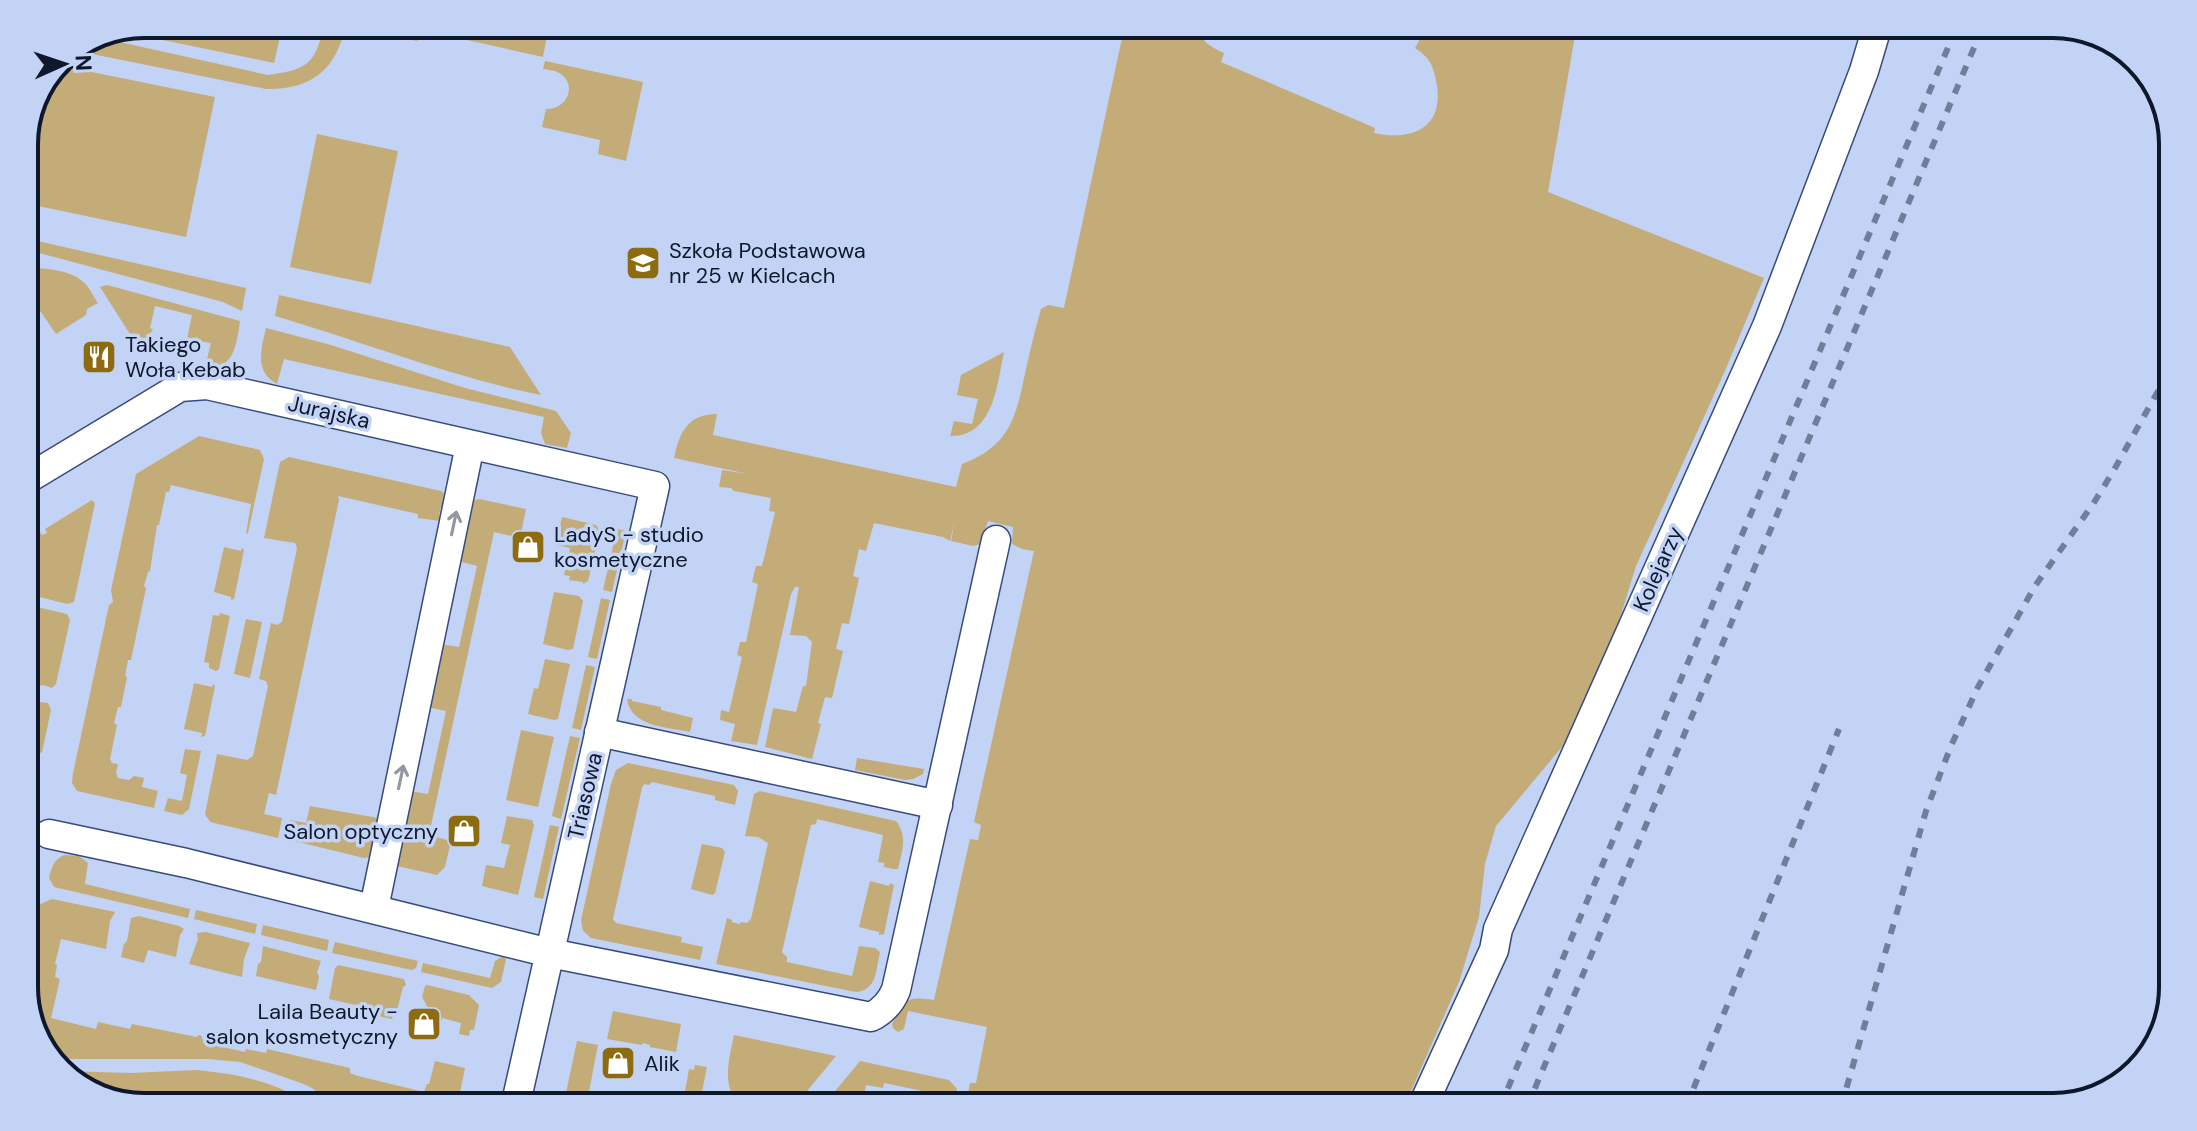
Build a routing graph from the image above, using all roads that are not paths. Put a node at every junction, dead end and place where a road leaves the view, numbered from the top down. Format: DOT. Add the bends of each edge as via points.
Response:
graph roads {
  1 [pos="1874,38"];
  2 [pos="470,445"];
  3 [pos="38,472"];
  4 [pos="655,486"];
  5 [pos="996,540"];
  6 [pos="599,732"];
  7 [pos="938,805"];
  8 [pos="49,834"];
  9 [pos="374,908"];
  10 [pos="550,953"];
  11 [pos="518,1093"];
  12 [pos="1428,1093"];
  1 -- 12 [label="street, Kolejarzy" via="1767,326"];
  2 -- 3 [label="street, Jurajska" via="193,385 158,399"];
  2 -- 4 [label="street, Jurajska"];
  9 -- 2 [label="street, one-way"];
  4 -- 6 [label="street, Triasowa"];
  5 -- 7 [label="street"];
  6 -- 7 [label="street"];
  6 -- 10 [label="street, Triasowa"];
  7 -- 10 [label="street" via="896,990 871,1017"];
  8 -- 9 [label="street"];
  9 -- 10 [label="street"];
  10 -- 11 [label="street, Triasowa"];
}
